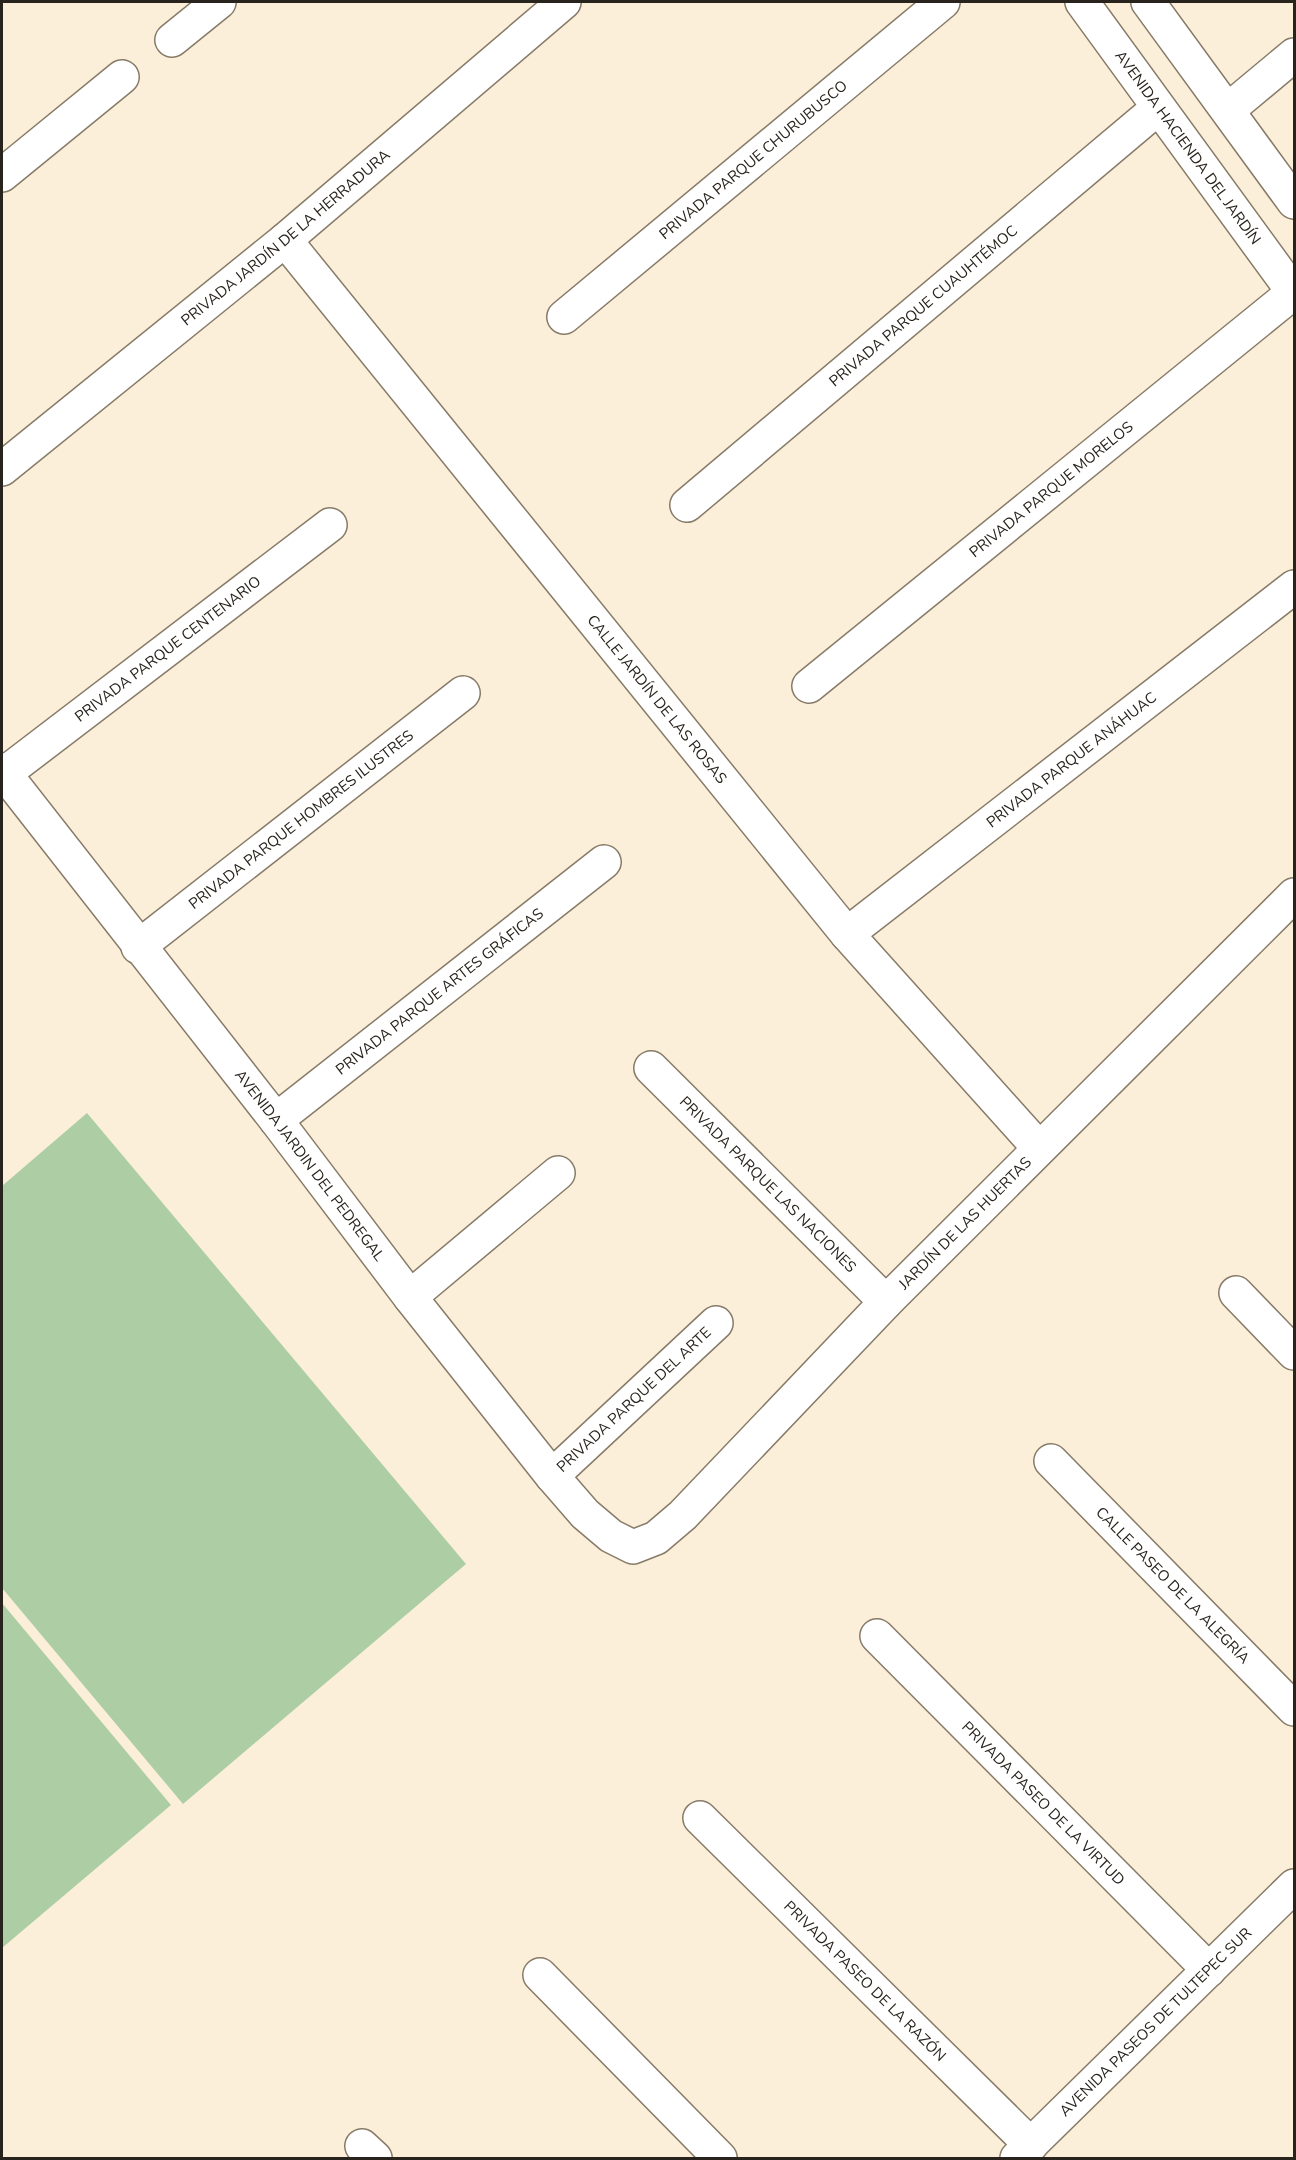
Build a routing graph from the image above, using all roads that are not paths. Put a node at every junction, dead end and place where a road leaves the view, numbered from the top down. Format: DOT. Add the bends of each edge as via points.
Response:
graph roads {
  1 [pos="219,2"];
  2 [pos="564,2"];
  3 [pos="943,2"];
  4 [pos="1082,2"];
  5 [pos="1148,2"];
  6 [pos="172,40"];
  7 [pos="1294,55"];
  8 [pos="122,77"];
  9 [pos="1158,108"];
  10 [pos="1228,110"];
  11 [pos="2,175"];
  12 [pos="1294,201"];
  13 [pos="285,240"];
  14 [pos="1294,292"];
  15 [pos="564,317"];
  16 [pos="2,469"];
  17 [pos="687,505"];
  18 [pos="330,525"];
  19 [pos="1294,587"];
  20 [pos="809,686"];
  21 [pos="464,693"];
  22 [pos="3,772"];
  23 [pos="604,862"];
  24 [pos="1294,895"];
  25 [pos="847,934"];
  26 [pos="138,947"];
  27 [pos="651,1068"];
  28 [pos="276,1120"];
  29 [pos="1039,1148"];
  30 [pos="558,1173"];
  31 [pos="1236,1293"];
  32 [pos="410,1297"];
  33 [pos="886,1302"];
  34 [pos="716,1323"];
  35 [pos="1294,1353"];
  36 [pos="1051,1461"];
  37 [pos="552,1476"];
  38 [pos="633,1546"];
  39 [pos="877,1636"];
  40 [pos="1294,1709"];
  41 [pos="700,1818"];
  42 [pos="1294,1886"];
  43 [pos="1209,1970"];
  44 [pos="540,1975"];
  45 [pos="1024,2152"];
  46 [pos="720,2158"];
  1 -- 6 [label="street"];
  2 -- 13 [label="street, PRIVADA JARDÍN DE LA HERRADURA"];
  3 -- 15 [label="street, PRIVADA PARQUE CHURUBUSCO"];
  4 -- 9 [label="street, AVENIDA HACIENDA DEL JARDÍN"];
  5 -- 10 [label="street"];
  7 -- 10 [label="street"];
  8 -- 11 [label="street"];
  9 -- 14 [label="street, AVENIDA HACIENDA DEL JARDÍN"];
  9 -- 17 [label="street, PRIVADA PARQUE CUAUHTÉMOC"];
  10 -- 12 [label="street"];
  13 -- 16 [label="street, PRIVADA JARDÍN DE LA HERRADURA"];
  13 -- 25 [label="street, CALLE JARDÍN DE LAS ROSAS"];
  14 -- 20 [label="street, PRIVADA PARQUE MORELOS"];
  18 -- 22 [label="street, PRIVADA PARQUE CENTENARIO"];
  19 -- 25 [label="street, PRIVADA PARQUE ANÁHUAC"];
  21 -- 26 [label="street, PRIVADA PARQUE HOMBRES ILUSTRES"];
  22 -- 26 [label="street, AVENIDA JARDIN DEL PEDREGAL"];
  23 -- 28 [label="street, PRIVADA PARQUE ARTES GRÁFICAS"];
  24 -- 29 [label="street, JARDÍN DE LAS HUERTAS"];
  25 -- 29 [label="street, CALLE JARDÍN DE LAS ROSAS"];
  26 -- 28 [label="street, AVENIDA JARDIN DEL PEDREGAL"];
  27 -- 33 [label="street, PRIVADA PARQUE LAS NACIONES"];
  28 -- 32 [label="street, AVENIDA JARDIN DEL PEDREGAL"];
  29 -- 33 [label="street, JARDÍN DE LAS HUERTAS"];
  30 -- 32 [label="street"];
  31 -- 35 [label="street"];
  32 -- 37 [label="street, AVENIDA JARDIN DEL PEDREGAL"];
  33 -- 38 [label="street, JARDÍN DE LAS HUERTAS" via="683,1515 656,1539"];
  34 -- 37 [label="street, PRIVADA PARQUE DEL ARTE"];
  36 -- 40 [label="street, CALLE PASEO DE LA ALEGRÍA"];
  37 -- 38 [label="street, AVENIDA JARDIN DEL PEDREGAL" via="610,1536"];
  39 -- 43 [label="street, PRIVADA PASEO DE LA VIRTUD"];
  41 -- 45 [label="street, PRIVADA PASEO DE LA RAZÓN"];
  42 -- 43 [label="street, AVENIDA PASEOS DE TULTEPEC SUR"];
  43 -- 45 [label="street, AVENIDA PASEOS DE TULTEPEC SUR"];
  44 -- 46 [label="street"];
}
